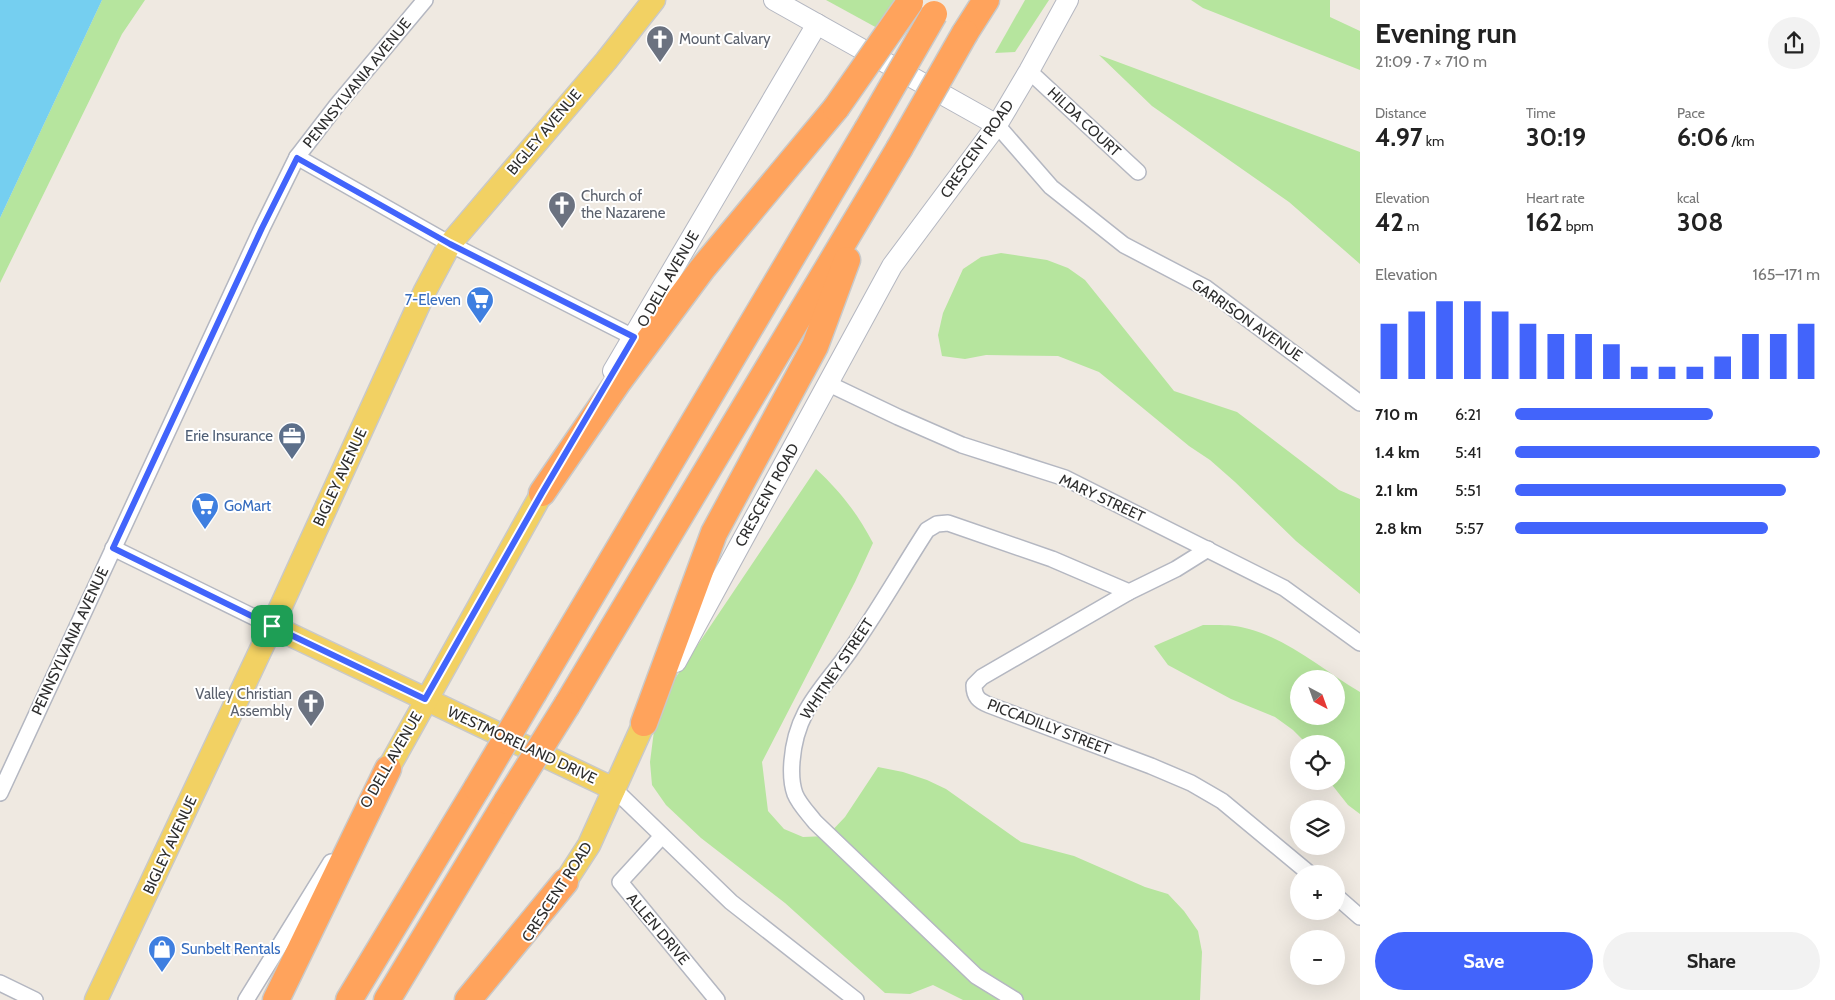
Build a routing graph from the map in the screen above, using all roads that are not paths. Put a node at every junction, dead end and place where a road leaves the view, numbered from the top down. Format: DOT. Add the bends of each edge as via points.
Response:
graph roads {
  1 [pos="425,0"];
  2 [pos="654,0"];
  3 [pos="774,0"];
  4 [pos="986,0"];
  5 [pos="1068,0"];
  6 [pos="911,1"];
  7 [pos="938,7"];
  8 [pos="817,24"];
  9 [pos="1029,72"];
  10 [pos="997,125"];
  11 [pos="297,158"];
  12 [pos="1138,172"];
  13 [pos="871,197"];
  14 [pos="450,244"];
  15 [pos="634,337"];
  16 [pos="829,384"];
  17 [pos="1360,403"];
  18 [pos="542,493"];
  19 [pos="113,548"];
  20 [pos="1208,549"];
  21 [pos="1129,592"];
  22 [pos="272,626"];
  23 [pos="1360,643"];
  24 [pos="425,699"];
  25 [pos="644,723"];
  26 [pos="388,769"];
  27 [pos="614,789"];
  28 [pos="0,793"];
  29 [pos="662,836"];
  30 [pos="1299,865"];
  31 [pos="565,882"];
  32 [pos="1345,904"];
  33 [pos="1360,917"];
  34 [pos="0,983"];
  35 [pos="35,1000"];
  36 [pos="96,1000"];
  37 [pos="246,1000"];
  38 [pos="276,1000"];
  39 [pos="349,1000"];
  40 [pos="387,1000"];
  41 [pos="468,1000"];
  42 [pos="485,1000"];
  43 [pos="717,1000"];
  44 [pos="856,1000"];
  45 [pos="1016,1000"];
  1 -- 11 [label="street, PENNSYLVANIA AVENUE"];
  2 -- 14 [label="main road, BIGLEY AVENUE"];
  3 -- 8 [label="street"];
  4 -- 13 [label="highway, bridge"];
  5 -- 9 [label="street, CRESCENT ROAD"];
  6 -- 18 [label="highway, bridge" via="836,108 702,269 618,382"];
  7 -- 39 [label="highway, bridge"];
  8 -- 10 [label="street"];
  8 -- 15 [label="street, O DELL AVENUE"];
  9 -- 10 [label="street, CRESCENT ROAD"];
  9 -- 12 [label="street, HILDA COURT"];
  10 -- 16 [label="street, CRESCENT ROAD" via="892,266"];
  10 -- 17 [label="street, GARRISON AVENUE" via="1051,187 1124,245 1206,288"];
  11 -- 14 [label="street"];
  11 -- 19 [label="street, PENNSYLVANIA AVENUE"];
  13 -- 25 [label="highway" via="815,346 714,533"];
  13 -- 40 [label="highway, bridge"];
  14 -- 15 [label="street"];
  14 -- 22 [label="main road, BIGLEY AVENUE" via="425,291"];
  15 -- 18 [label="street, O DELL AVENUE"];
  16 -- 20 [label="street, MARY STREET" via="962,444 1065,478"];
  16 -- 25 [label="street, CRESCENT ROAD"];
  18 -- 24 [label="main road, O DELL AVENUE"];
  19 -- 22 [label="street, WESTMORELAND DRIVE"];
  19 -- 28 [label="street, PENNSYLVANIA AVENUE"];
  20 -- 21 [label="street, PICCADILLY STREET"];
  20 -- 23 [label="street, MARY STREET" via="1284,588"];
  21 -- 30 [label="street, PICCADILLY STREET" via="982,677 974,685 979,701 1191,783 1222,801"];
  21 -- 45 [label="street, WHITNEY STREET" via="1052,559 948,523 937,524 927,530 849,652 801,718 793,749 791,780 804,808 976,976"];
  22 -- 24 [label="main road, WESTMORELAND DRIVE"];
  22 -- 36 [label="main road, BIGLEY AVENUE"];
  24 -- 26 [label="main road, O DELL AVENUE"];
  24 -- 27 [label="main road, WESTMORELAND DRIVE"];
  25 -- 27 [label="main road, CRESCENT ROAD"];
  26 -- 37 [label="street, O DELL AVENUE"];
  26 -- 38 [label="highway"];
  27 -- 29 [label="street, WESTMORELAND DRIVE"];
  27 -- 31 [label="main road, CRESCENT ROAD" via="589,845"];
  29 -- 43 [label="street, ALLEN DRIVE" via="620,882"];
  29 -- 44 [label="street, WESTMORELAND DRIVE" via="731,902"];
  31 -- 41 [label="highway"];
  31 -- 42 [label="street, CRESCENT ROAD"];
  32 -- 33 [label="street"];
  34 -- 35 [label="street"];
}
